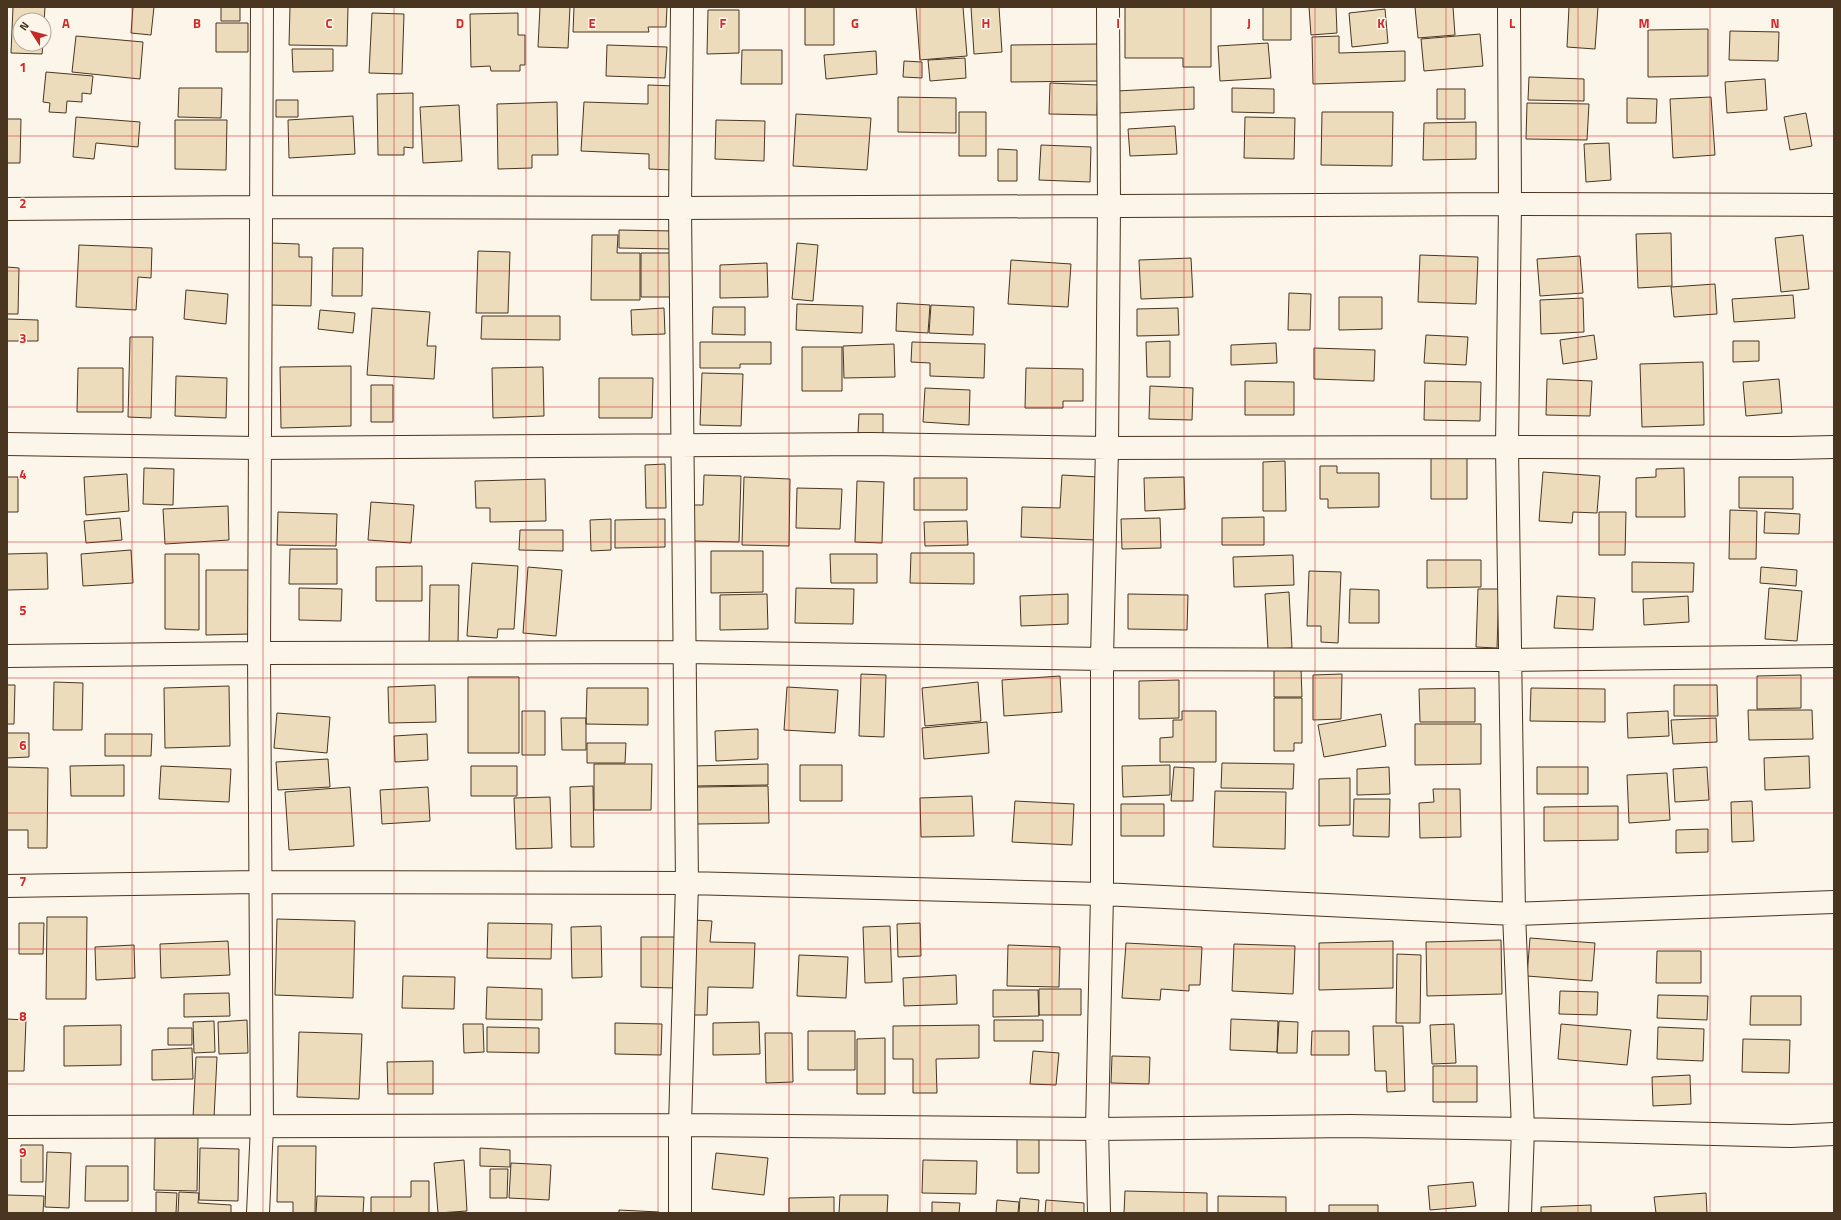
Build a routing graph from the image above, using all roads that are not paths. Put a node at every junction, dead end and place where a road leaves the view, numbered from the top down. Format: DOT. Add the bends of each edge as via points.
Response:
graph roads {
  1 [pos="262,7"];
  2 [pos="682,7"];
  3 [pos="1108,7"];
  4 [pos="1509,7"];
  5 [pos="1510,204"];
  6 [pos="1834,205"];
  7 [pos="1109,206"];
  8 [pos="260,207"];
  9 [pos="680,208"];
  10 [pos="7,209"];
  11 [pos="7,444"];
  12 [pos="682,446"];
  13 [pos="1508,447"];
  14 [pos="1834,447"];
  15 [pos="259,448"];
  16 [pos="1107,448"];
  17 [pos="684,652"];
  18 [pos="259,653"];
  19 [pos="7,656"];
  20 [pos="1834,656"];
  21 [pos="1102,659"];
  22 [pos="1510,660"];
  23 [pos="260,882"];
  24 [pos="687,883"];
  25 [pos="7,886"];
  26 [pos="1102,894"];
  27 [pos="1834,902"];
  28 [pos="1514,914"];
  29 [pos="680,1125"];
  30 [pos="262,1126"];
  31 [pos="7,1127"];
  32 [pos="1523,1128"];
  33 [pos="1097,1129"];
  34 [pos="1834,1134"];
  35 [pos="258,1213"];
  36 [pos="680,1213"];
  37 [pos="1099,1213"];
  38 [pos="1520,1213"];
  1 -- 8 [label="street"];
  2 -- 9 [label="street"];
  3 -- 7 [label="street"];
  4 -- 5 [label="street"];
  5 -- 6 [label="street"];
  5 -- 7 [label="street"];
  5 -- 13 [label="street"];
  7 -- 9 [label="street"];
  7 -- 16 [label="street"];
  8 -- 9 [label="street"];
  8 -- 10 [label="street"];
  8 -- 15 [label="street"];
  9 -- 12 [label="street"];
  11 -- 15 [label="street"];
  12 -- 15 [label="street"];
  12 -- 16 [label="street" via="871,444"];
  12 -- 17 [label="street"];
  13 -- 14 [label="street"];
  13 -- 16 [label="street"];
  13 -- 22 [label="street"];
  15 -- 18 [label="street"];
  16 -- 21 [label="street"];
  17 -- 18 [label="street"];
  17 -- 21 [label="street"];
  17 -- 24 [label="street"];
  18 -- 19 [label="street"];
  18 -- 23 [label="street"];
  20 -- 22 [label="street"];
  21 -- 22 [label="street"];
  21 -- 26 [label="street"];
  22 -- 28 [label="street"];
  23 -- 24 [label="street"];
  23 -- 25 [label="street"];
  23 -- 30 [label="street"];
  24 -- 26 [label="street"];
  24 -- 29 [label="street"];
  26 -- 28 [label="street"];
  26 -- 33 [label="street"];
  27 -- 28 [label="street"];
  28 -- 32 [label="street"];
  29 -- 30 [label="street"];
  29 -- 33 [label="street"];
  29 -- 36 [label="street"];
  30 -- 31 [label="street"];
  30 -- 35 [label="street"];
  32 -- 33 [label="street" via="1350,1126"];
  32 -- 34 [label="street" via="1791,1136"];
  32 -- 38 [label="street"];
  33 -- 37 [label="street"];
}
